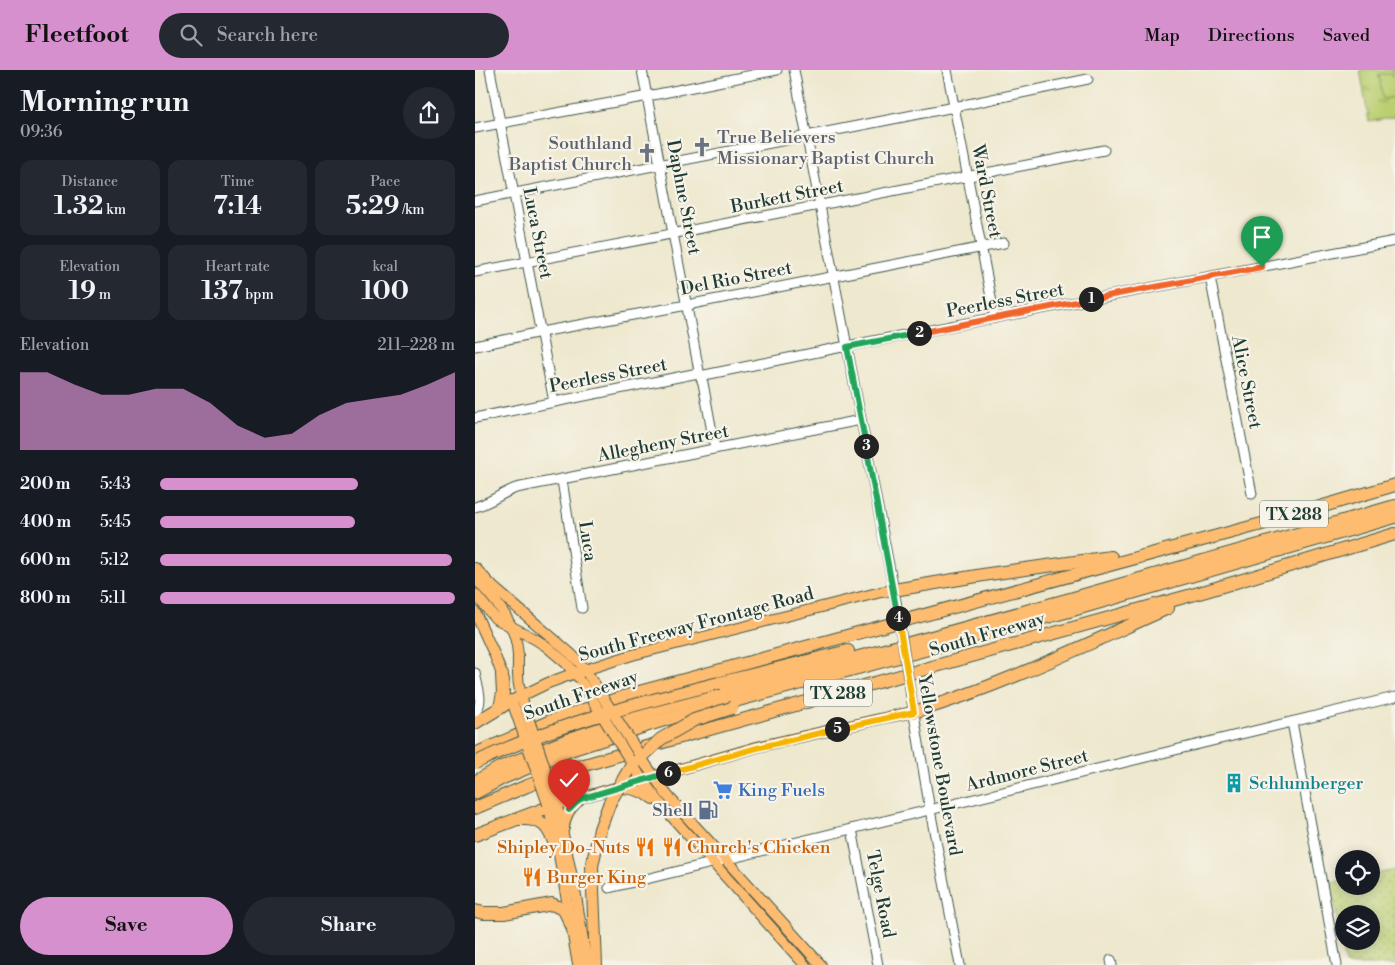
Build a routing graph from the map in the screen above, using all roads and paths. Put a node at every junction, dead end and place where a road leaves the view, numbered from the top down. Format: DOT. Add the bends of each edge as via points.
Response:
graph roads {
  1 [pos="490,70"];
  2 [pos="642,70"];
  3 [pos="777,70"];
  4 [pos="794,70"];
  5 [pos="947,70"];
  6 [pos="1088,79"];
  7 [pos="648,96"];
  8 [pos="954,107"];
  9 [pos="500,123"];
  10 [pos="475,128"];
  11 [pos="807,136"];
  12 [pos="1104,150"];
  13 [pos="661,164"];
  14 [pos="968,177"];
  15 [pos="514,193"];
  16 [pos="475,201"];
  17 [pos="820,206"];
  18 [pos="674,234"];
  19 [pos="1395,241"];
  20 [pos="1004,243"];
  21 [pos="981,246"];
  22 [pos="527,262"];
  23 [pos="475,272"];
  24 [pos="833,276"];
  25 [pos="1210,276"];
  26 [pos="687,305"];
  27 [pos="995,318"];
  28 [pos="541,332"];
  29 [pos="475,346"];
  30 [pos="847,347"];
  31 [pos="700,376"];
  32 [pos="554,402"];
  33 [pos="475,418"];
  34 [pos="861,420"];
  35 [pos="715,448"];
  36 [pos="562,480"];
  37 [pos="1395,485"];
  38 [pos="1252,494"];
  39 [pos="1395,506"];
  40 [pos="475,507"];
  41 [pos="1395,517"];
  42 [pos="1395,534"];
  43 [pos="1192,542"];
  44 [pos="475,568"];
  45 [pos="475,578"];
  46 [pos="1206,591"];
  47 [pos="475,594"];
  48 [pos="895,596"];
  49 [pos="1071,604"];
  50 [pos="582,608"];
  51 [pos="475,612"];
  52 [pos="513,628"];
  53 [pos="480,632"];
  54 [pos="580,671"];
  55 [pos="475,673"];
  56 [pos="502,675"];
  57 [pos="587,682"];
  58 [pos="1395,697"];
  59 [pos="514,703"];
  60 [pos="477,711"];
  61 [pos="914,712"];
  62 [pos="1292,722"];
  63 [pos="475,723"];
  64 [pos="475,754"];
  65 [pos="475,763"];
  66 [pos="672,772"];
  67 [pos="654,778"];
  68 [pos="643,781"];
  69 [pos="475,782"];
  70 [pos="620,788"];
  71 [pos="475,793"];
  72 [pos="580,799"];
  73 [pos="673,800"];
  74 [pos="553,804"];
  75 [pos="475,808"];
  76 [pos="664,808"];
  77 [pos="930,810"];
  78 [pos="515,820"];
  79 [pos="852,829"];
  80 [pos="475,835"];
  81 [pos="564,836"];
  82 [pos="558,851"];
  83 [pos="726,860"];
  84 [pos="713,863"];
  85 [pos="609,888"];
  86 [pos="475,911"];
  87 [pos="784,924"];
  88 [pos="572,926"];
  89 [pos="775,932"];
  90 [pos="578,965"];
  91 [pos="587,965"];
  92 [pos="596,965"];
  93 [pos="805,965"];
  94 [pos="821,965"];
  95 [pos="878,965"];
  96 [pos="960,965"];
  97 [pos="1337,965"];
  1 -- 9 [label="street, Luca Street"];
  2 -- 7 [label="street, Daphne Street"];
  3 -- 7 [label="street"];
  4 -- 11 [label="street, Yellowstone Boulevard"];
  5 -- 8 [label="street, Ward Street"];
  6 -- 8 [label="street"];
  7 -- 9 [label="street"];
  7 -- 13 [label="street, Daphne Street"];
  8 -- 11 [label="street"];
  8 -- 14 [label="street, Ward Street"];
  9 -- 10 [label="street"];
  9 -- 15 [label="street, Luca Street"];
  11 -- 13 [label="street"];
  11 -- 17 [label="street, Yellowstone Boulevard"];
  12 -- 14 [label="street, Burkett Street"];
  13 -- 15 [label="street"];
  13 -- 18 [label="street, Daphne Street"];
  14 -- 17 [label="street, Burkett Street"];
  14 -- 21 [label="street, Ward Street"];
  15 -- 16 [label="street"];
  15 -- 22 [label="street, Luca Street"];
  17 -- 18 [label="street, Burkett Street"];
  17 -- 24 [label="street, Yellowstone Boulevard"];
  18 -- 22 [label="street, Burkett Street"];
  18 -- 26 [label="street, Daphne Street"];
  19 -- 25 [label="street, Peerless Street"];
  20 -- 21 [label="street, Del Rio Street"];
  21 -- 24 [label="street, Del Rio Street"];
  21 -- 27 [label="street, Ward Street"];
  22 -- 23 [label="street, Burkett Street"];
  22 -- 28 [label="street, Luca Street"];
  24 -- 26 [label="street, Del Rio Street"];
  24 -- 30 [label="street, Yellowstone Boulevard"];
  25 -- 27 [label="street, Peerless Street"];
  25 -- 38 [label="street, Alice Street"];
  26 -- 28 [label="street, Del Rio Street"];
  26 -- 31 [label="street, Daphne Street"];
  27 -- 30 [label="street, Peerless Street"];
  28 -- 29 [label="street, Del Rio Street"];
  28 -- 32 [label="street, Luca Street"];
  30 -- 31 [label="street, Peerless Street"];
  30 -- 34 [label="street, Yellowstone Boulevard"];
  31 -- 32 [label="street, Peerless Street" via="698,373"];
  31 -- 35 [label="street, Daphne Street"];
  32 -- 33 [label="street, Peerless Street"];
  34 -- 35 [label="street, Allegheny Street"];
  34 -- 48 [label="street, Yellowstone Boulevard"];
  35 -- 36 [label="street, Allegheny Street"];
  36 -- 40 [label="street, Allegheny Street" via="507,491"];
  36 -- 50 [label="street, Luca"];
  37 -- 43 [label="highway, South Freeway / TX 288"];
  39 -- 49 [label="highway"];
  41 -- 49 [label="highway"];
  42 -- 46 [label="highway, South Freeway / TX 288"];
  43 -- 48 [label="highway" via="989,574"];
  43 -- 64 [label="highway, South Freeway / TX 288" via="639,692 553,720"];
  44 -- 54 [label="main road" via="570,653"];
  45 -- 52 [label="main road" via="502,609"];
  46 -- 61 [label="highway" via="1039,666"];
  46 -- 75 [label="highway, South Freeway / TX 288" via="607,758"];
  47 -- 52 [label="main road" via="495,618"];
  48 -- 54 [label="main road, South Freeway Frontage Road" via="881,592"];
  48 -- 61 [label="street, Yellowstone Boulevard, bridge"];
  49 -- 65 [label="highway, bridge" via="959,624 642,702 568,724"];
  49 -- 69 [label="highway" via="660,709 572,738 499,768"];
  49 -- 71 [label="highway" via="573,748"];
  49 -- 92 [label="highway, bridge" via="1012,631 732,708 693,720 661,738 630,768 600,829 592,866"];
  51 -- 53 [label="main road"];
  52 -- 54 [label="main road" via="546,646"];
  52 -- 59 [label="main road" via="517,646"];
  53 -- 56 [label="main road"];
  54 -- 57 [label="main road"];
  54 -- 59 [label="main road, South Freeway Frontage Road" via="548,683"];
  55 -- 60 [label="street" via="480,696"];
  56 -- 59 [label="highway" via="503,689"];
  57 -- 67 [label="main road, bridge"];
  57 -- 68 [label="main road, bridge"];
  58 -- 62 [label="street, Ardmore Street"];
  59 -- 63 [label="highway"];
  59 -- 74 [label="main road, bridge"];
  61 -- 66 [label="main road" via="757,748"];
  61 -- 77 [label="street, Yellowstone Boulevard"];
  62 -- 77 [label="street, Ardmore Street"];
  62 -- 97 [label="street"];
  66 -- 67 [label="main road"];
  66 -- 73 [label="main road" via="666,782"];
  67 -- 68 [label="main road"];
  67 -- 73 [label="main road"];
  68 -- 70 [label="main road"];
  68 -- 76 [label="main road"];
  70 -- 72 [label="main road"];
  70 -- 76 [label="main road" via="646,794"];
  72 -- 74 [label="main road"];
  72 -- 81 [label="main road" via="566,815"];
  73 -- 83 [label="main road"];
  74 -- 78 [label="highway"];
  74 -- 81 [label="main road"];
  74 -- 82 [label="main road"];
  76 -- 84 [label="main road"];
  77 -- 79 [label="street, Ardmore Street"];
  77 -- 96 [label="street, Yellowstone Boulevard"];
  78 -- 80 [label="highway"];
  78 -- 82 [label="highway" via="532,819 545,825"];
  79 -- 83 [label="street, Ardmore Street"];
  79 -- 95 [label="street, Telge Road"];
  81 -- 91 [label="main road"];
  82 -- 88 [label="main road"];
  83 -- 84 [label="street, Ardmore Street"];
  83 -- 87 [label="main road"];
  84 -- 85 [label="street, Ardmore Street"];
  84 -- 89 [label="main road"];
  86 -- 88 [label="highway" via="504,913 552,904 564,910"];
  87 -- 89 [label="main road"];
  87 -- 94 [label="main road"];
  88 -- 90 [label="main road"];
  89 -- 93 [label="main road"];
}
